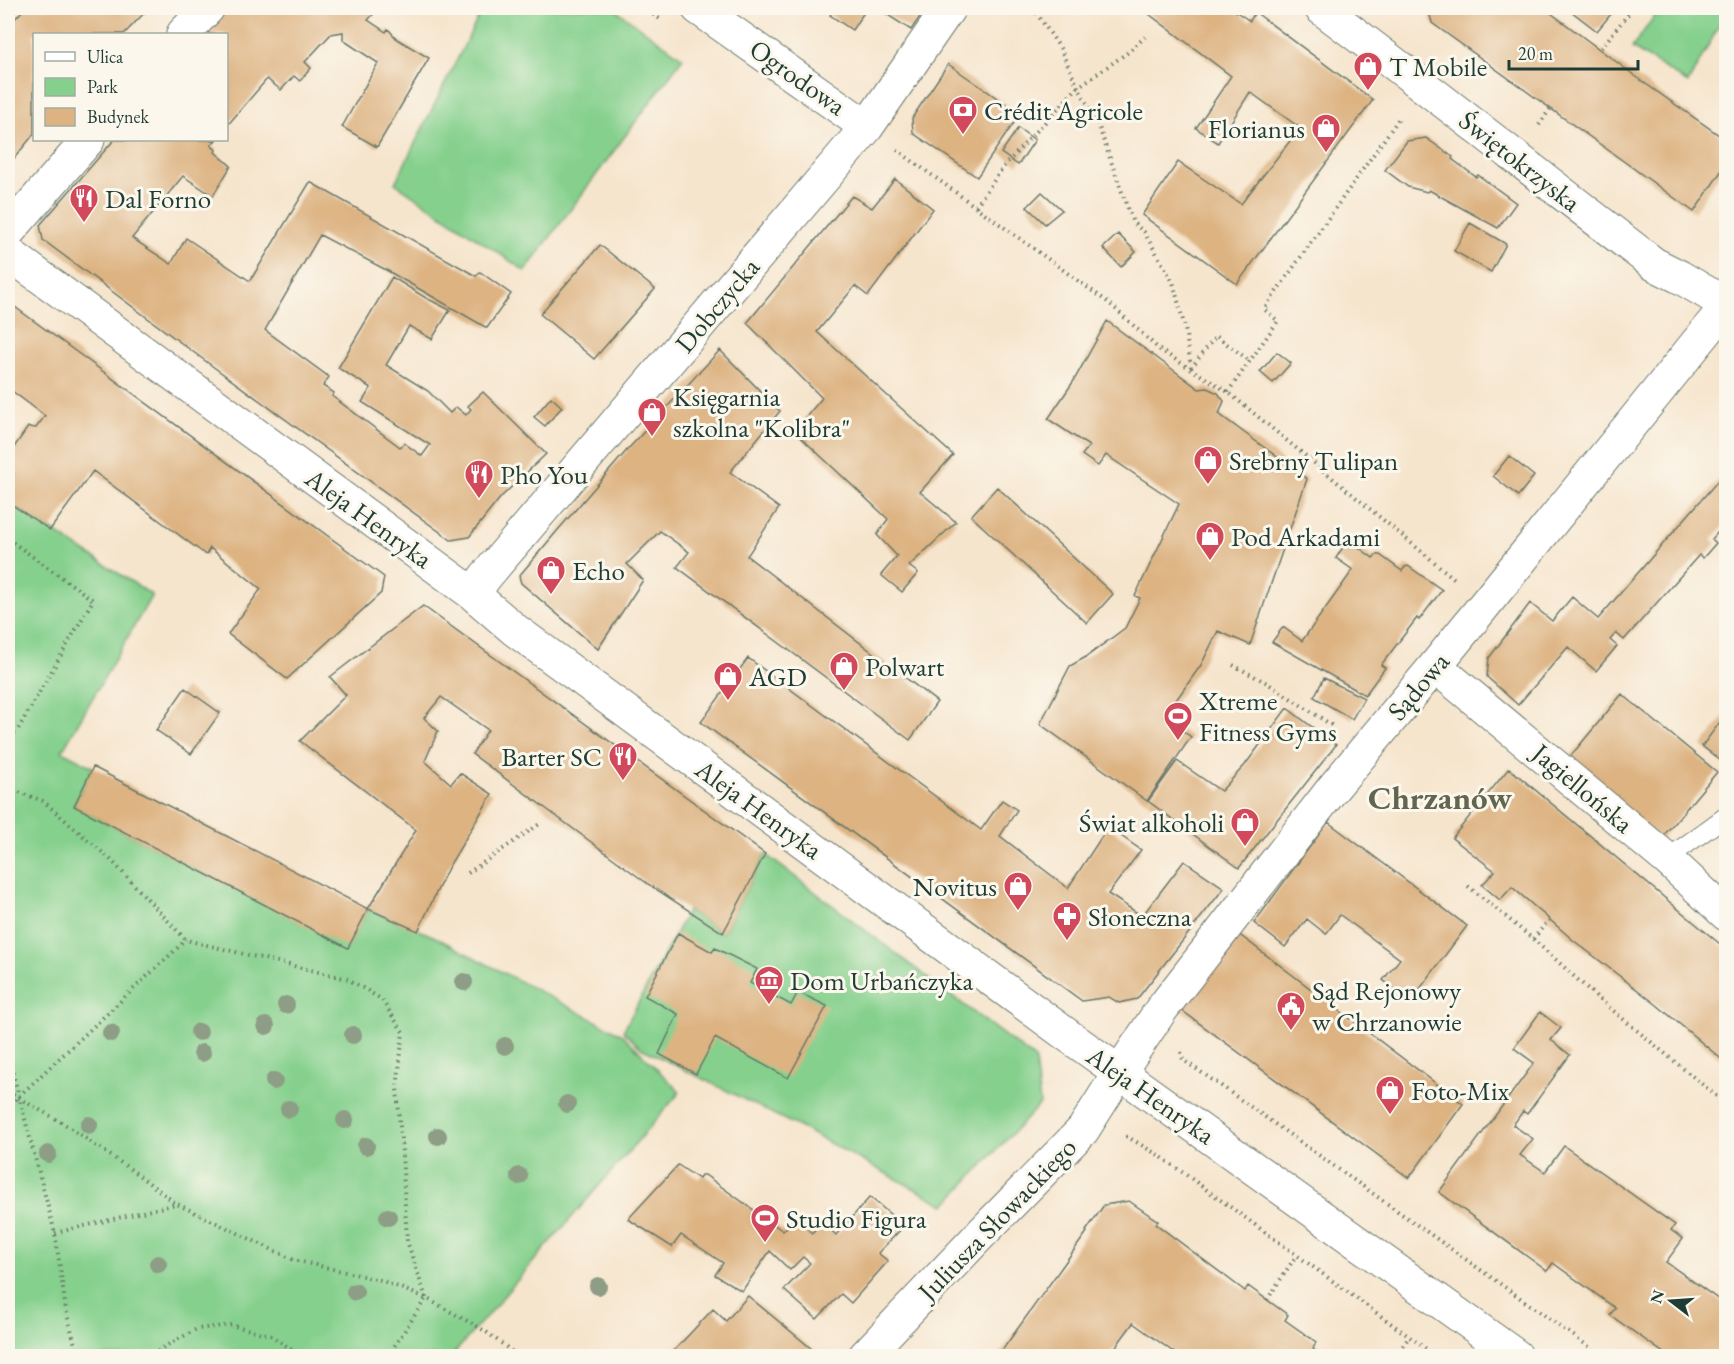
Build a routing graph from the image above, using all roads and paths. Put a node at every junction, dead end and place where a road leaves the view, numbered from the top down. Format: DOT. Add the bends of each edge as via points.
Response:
graph roads {
  1 [pos="15,8"];
  2 [pos="208,8"];
  3 [pos="698,8"];
  4 [pos="949,8"];
  5 [pos="1033,8"];
  6 [pos="1321,8"];
  7 [pos="1633,8"];
  8 [pos="8,9"];
  9 [pos="1357,18"];
  10 [pos="184,33"];
  11 [pos="1145,37"];
  12 [pos="1601,48"];
  13 [pos="1078,87"];
  14 [pos="1405,109"];
  15 [pos="1550,109"];
  16 [pos="1539,125"];
  17 [pos="867,127"];
  18 [pos="87,141"];
  19 [pos="976,206"];
  20 [pos="8,232"];
  21 [pos="8,253"];
  22 [pos="1726,305"];
  23 [pos="1250,361"];
  24 [pos="1191,368"];
  25 [pos="1228,392"];
  26 [pos="8,539"];
  27 [pos="1464,586"];
  28 [pos="473,594"];
  29 [pos="1233,665"];
  30 [pos="1435,666"];
  31 [pos="8,737"];
  32 [pos="1367,746"];
  33 [pos="8,788"];
  34 [pos="1726,816"];
  35 [pos="541,823"];
  36 [pos="1668,860"];
  37 [pos="468,873"];
  38 [pos="1468,886"];
  39 [pos="1726,914"];
  40 [pos="1549,920"];
  41 [pos="1533,939"];
  42 [pos="186,940"];
  43 [pos="1181,1050"];
  44 [pos="8,1055"];
  45 [pos="1119,1072"];
  46 [pos="8,1092"];
  47 [pos="18,1097"];
  48 [pos="1726,1104"];
  49 [pos="8,1110"];
  50 [pos="1118,1131"];
  51 [pos="177,1204"];
  52 [pos="55,1233"];
  53 [pos="1296,1256"];
  54 [pos="426,1298"];
  55 [pos="1267,1300"];
  56 [pos="1409,1337"];
  57 [pos="78,1356"];
  58 [pos="154,1356"];
  59 [pos="301,1356"];
  60 [pos="388,1356"];
  61 [pos="518,1356"];
  62 [pos="865,1356"];
  63 [pos="1396,1356"];
  64 [pos="1436,1356"];
  65 [pos="1516,1356"];
  66 [pos="1602,1356"];
  1 -- 8 [label="path"];
  2 -- 10 [label="street"];
  3 -- 17 [label="street, Ogrodowa"];
  4 -- 17 [label="street, Dobczycka"];
  5 -- 13 [label="path" via="1060,48"];
  6 -- 9 [label="street, Świętokrzyska"];
  7 -- 12 [label="path"];
  9 -- 22 [label="street, Świętokrzyska" via="1654,264"];
  11 -- 13 [label="path"];
  13 -- 19 [label="path" via="1005,165"];
  13 -- 24 [label="path" via="1096,118 1133,223 1144,232 1173,282"];
  14 -- 23 [label="path" via="1264,309 1278,321"];
  15 -- 16 [label="path"];
  17 -- 19 [label="path"];
  17 -- 28 [label="street, Dobczycka"];
  18 -- 20 [label="street"];
  19 -- 24 [label="path" via="1109,303 1160,350"];
  21 -- 28 [label="street, Aleja Henryka"];
  22 -- 30 [label="street, Sądowa"];
  23 -- 24 [label="path" via="1216,336"];
  23 -- 25 [label="path"];
  24 -- 25 [label="path"];
  25 -- 27 [label="path"];
  26 -- 31 [label="path" via="93,600 17,731"];
  28 -- 45 [label="street, Aleja Henryka" via="515,630"];
  29 -- 32 [label="path"];
  30 -- 32 [label="street, Sądowa"];
  30 -- 36 [label="street, Jagiellońska"];
  32 -- 45 [label="street, Sądowa" via="1168,1001"];
  33 -- 42 [label="path" via="44,801 110,859"];
  34 -- 36 [label="lane"];
  35 -- 37 [label="path"];
  36 -- 39 [label="street, Jagiellońska"];
  38 -- 41 [label="path"];
  40 -- 41 [label="path"];
  41 -- 48 [label="path"];
  42 -- 47 [label="path"];
  42 -- 54 [label="path" via="348,979 381,999 403,1032 397,1089 406,1241"];
  43 -- 66 [label="path" via="1183,1060"];
  44 -- 47 [label="path"];
  45 -- 62 [label="street, Juliusza Słowackiego" via="1083,1130"];
  45 -- 65 [label="street, Aleja Henryka"];
  46 -- 47 [label="path"];
  47 -- 49 [label="path"];
  47 -- 51 [label="path" via="63,1123"];
  47 -- 52 [label="path"];
  50 -- 53 [label="path" via="1160,1156"];
  51 -- 52 [label="path"];
  51 -- 54 [label="path" via="294,1260 380,1280"];
  52 -- 57 [label="path" via="66,1310"];
  53 -- 55 [label="path"];
  53 -- 56 [label="path"];
  54 -- 60 [label="path"];
  54 -- 61 [label="path" via="485,1330"];
  56 -- 63 [label="path"];
  56 -- 64 [label="path"];
  58 -- 59 [label="path" via="197,1329 231,1325 270,1335"];
}
